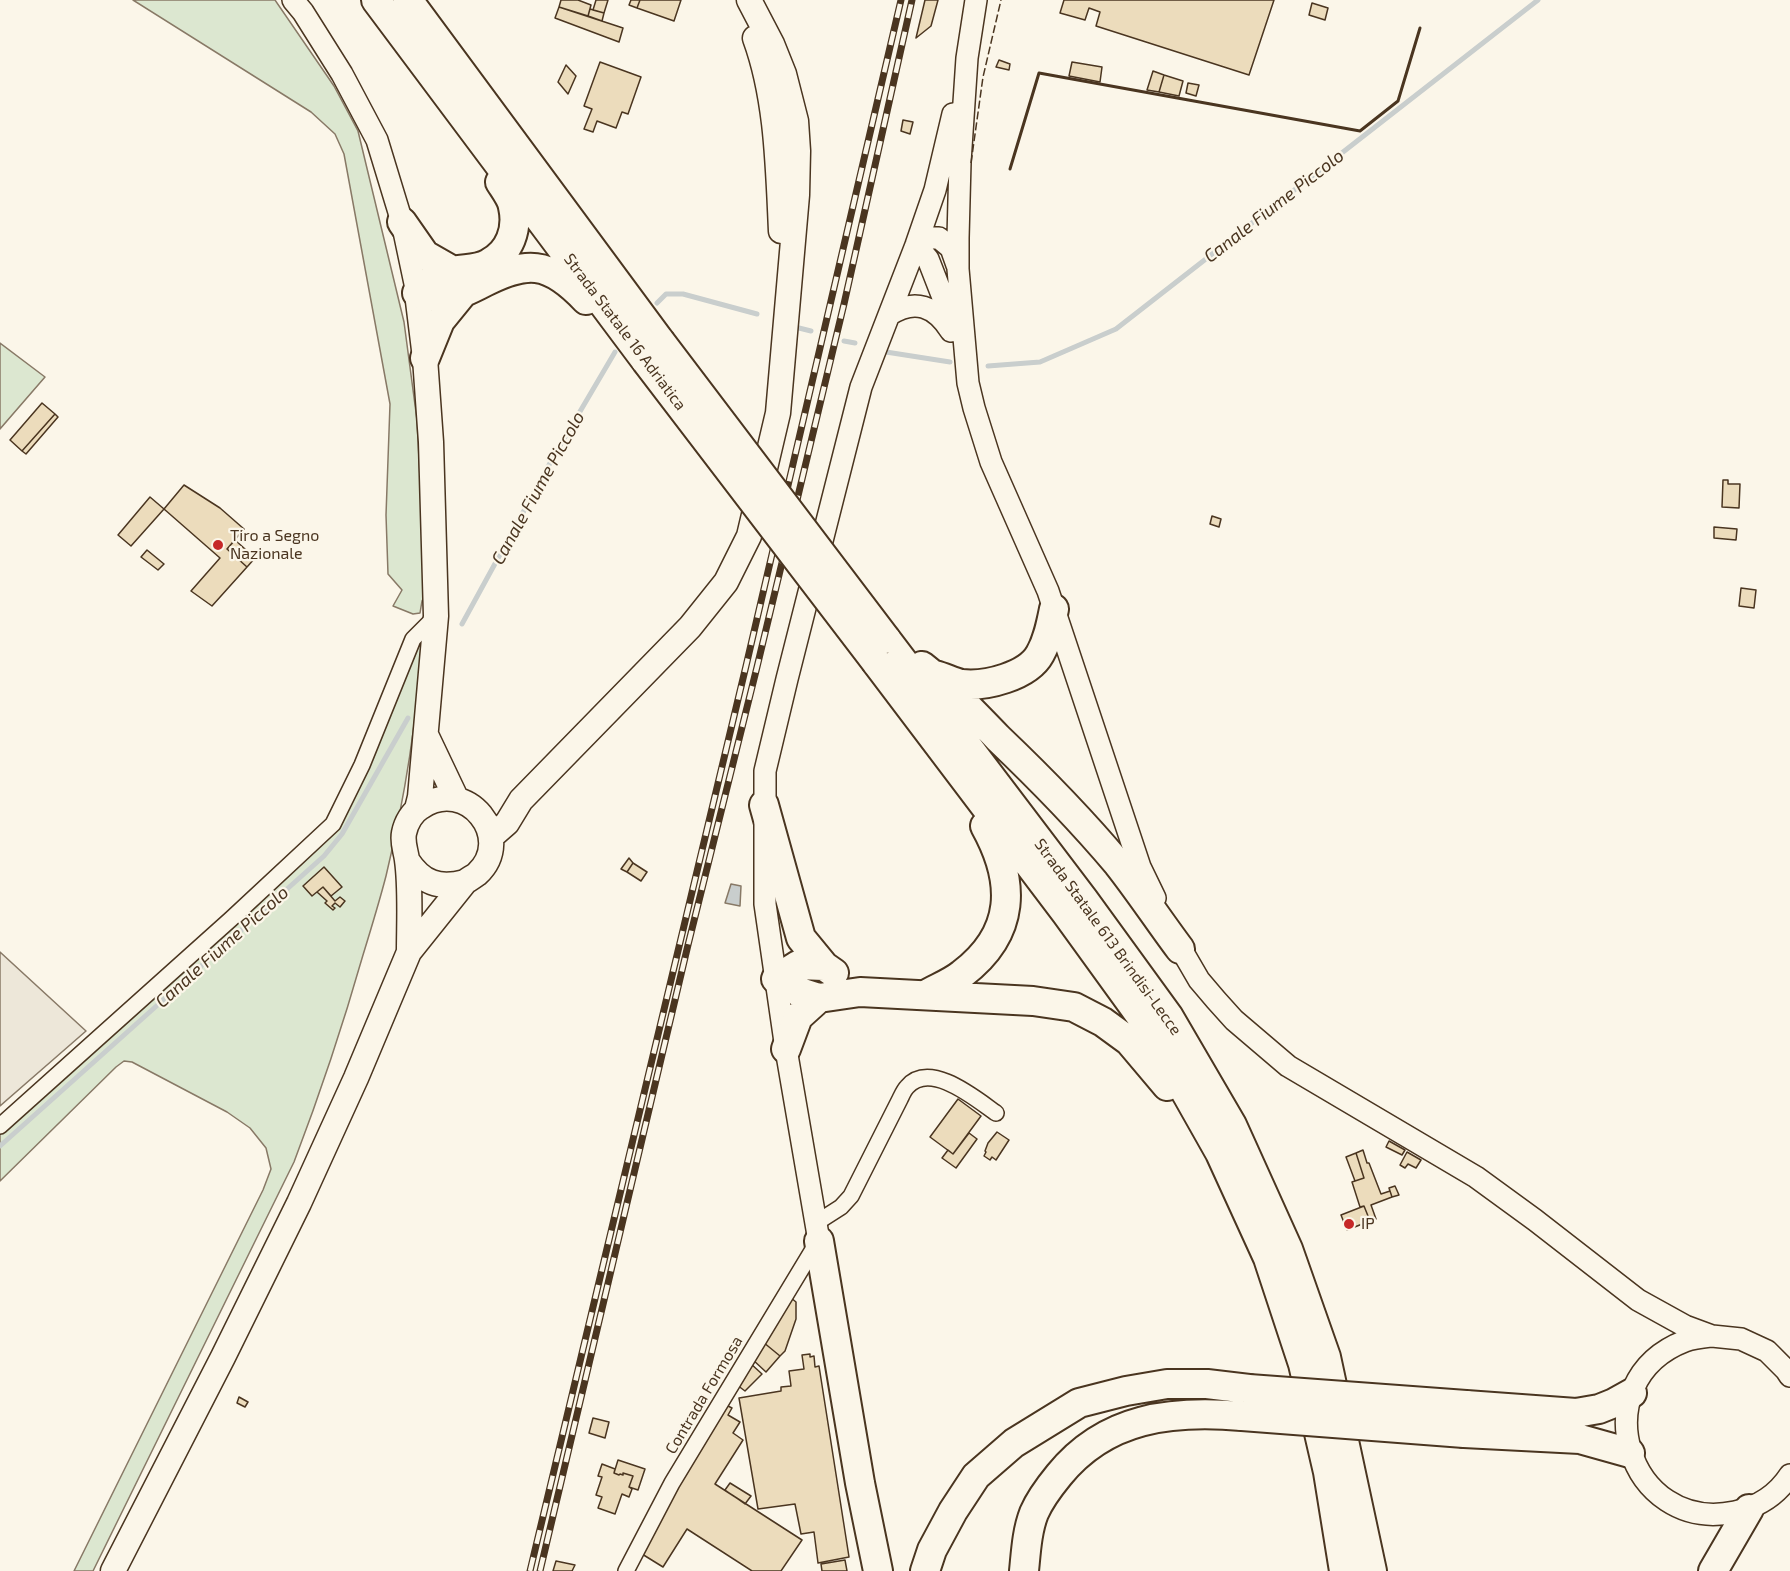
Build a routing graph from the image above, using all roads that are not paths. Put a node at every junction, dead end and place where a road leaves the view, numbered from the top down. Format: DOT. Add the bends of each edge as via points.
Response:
graph roads {
  1 [pos="293,0"];
  2 [pos="376,0"];
  3 [pos="408,0"];
  4 [pos="741,0"];
  5 [pos="749,0"];
  6 [pos="976,0"];
  7 [pos="967,58"];
  8 [pos="464,117"];
  9 [pos="402,222"];
  10 [pos="916,245"];
  11 [pos="958,269"];
  12 [pos="458,282"];
  13 [pos="417,293"];
  14 [pos="889,315"];
  15 [pos="784,348"];
  16 [pos="653,351"];
  17 [pos="965,357"];
  18 [pos="425,358"];
  19 [pos="1053,609"];
  20 [pos="436,616"];
  21 [pos="881,651"];
  22 [pos="932,674"];
  23 [pos="426,735"];
  24 [pos="944,753"];
  25 [pos="456,798"];
  26 [pos="764,805"];
  27 [pos="417,809"];
  28 [pos="491,837"];
  29 [pos="407,860"];
  30 [pos="465,882"];
  31 [pos="1180,949"];
  32 [pos="409,952"];
  33 [pos="824,966"];
  34 [pos="776,979"];
  35 [pos="860,992"];
  36 [pos="925,995"];
  37 [pos="819,998"];
  38 [pos="786,1049"];
  39 [pos="996,1113"];
  40 [pos="0,1126"];
  41 [pos="1220,1154"];
  42 [pos="817,1232"];
  43 [pos="1712,1336"];
  44 [pos="1767,1352"];
  45 [pos="1790,1353"];
  46 [pos="1790,1377"];
  47 [pos="1632,1393"];
  48 [pos="1630,1453"];
  49 [pos="1790,1475"];
  50 [pos="1749,1509"];
  51 [pos="113,1571"];
  52 [pos="626,1571"];
  53 [pos="878,1571"];
  54 [pos="925,1571"];
  55 [pos="1024,1571"];
  56 [pos="1344,1571"];
  57 [pos="1371,1571"];
  58 [pos="1713,1571"];
  1 -- 9 [label="main road" via="342,74 377,140"];
  2 -- 8 [label="highway, Strada Statale 16 Adriatica"];
  3 -- 16 [label="highway, Strada Statale 16 Adriatica"];
  4 -- 15 [label="main road" via="767,80 772,117 780,206"];
  5 -- 15 [label="main road" via="784,74 796,121 797,195"];
  6 -- 7 [label="main road"];
  7 -- 10 [label="main road" via="935,190"];
  7 -- 11 [label="main road"];
  8 -- 12 [label="highway" via="513,205 515,229 506,249"];
  8 -- 16 [label="highway, Strada Statale 16 Adriatica"];
  9 -- 12 [label="highway" via="424,255"];
  9 -- 13 [label="main road"];
  10 -- 11 [label="main road" via="926,238 939,238 951,248"];
  10 -- 14 [label="main road"];
  10 -- 17 [label="main road" via="932,267"];
  11 -- 17 [label="main road"];
  12 -- 13 [label="highway" via="439,298"];
  12 -- 16 [label="highway" via="526,267 548,270 568,281"];
  12 -- 18 [label="highway"];
  13 -- 18 [label="main road"];
  14 -- 17 [label="main road" via="913,305 936,312"];
  14 -- 26 [label="main road" via="861,387 809,589 765,771"];
  15 -- 28 [label="main road" via="778,413 757,502 748,536 726,582 690,627 521,800 507,823"];
  16 -- 21 [label="highway, Strada Statale 16 Adriatica, bridge"];
  17 -- 19 [label="main road" via="974,408 991,462"];
  18 -- 20 [label="main road"];
  19 -- 22 [label="highway" via="1040,655 1032,665 1012,676 962,684"];
  19 -- 31 [label="main road" via="1140,867"];
  20 -- 23 [label="main road"];
  20 -- 40 [label="street" via="413,639 362,765 333,824"];
  21 -- 22 [label="highway"];
  21 -- 24 [label="highway, Strada Statale 613 Brindisi-Lecce"];
  21 -- 57 [label="highway, Strada Statale 613 Brindisi-Lecce" via="1084,900 1169,1017 1232,1125 1288,1249 1326,1357"];
  22 -- 31 [label="highway" via="1082,824 1118,865"];
  23 -- 25 [label="main road"];
  23 -- 27 [label="main road"];
  24 -- 36 [label="highway" via="997,848 1007,885 1005,918 987,951 961,975"];
  24 -- 41 [label="highway, Strada Statale 613 Brindisi-Lecce" via="1150,1029"];
  25 -- 27 [label="main road" via="442,798"];
  25 -- 28 [label="main road" via="479,812"];
  26 -- 33 [label="highway" via="801,938"];
  26 -- 34 [label="main road" via="765,904"];
  27 -- 29 [label="main road" via="404,833"];
  28 -- 30 [label="main road" via="485,863"];
  29 -- 30 [label="main road" via="426,880 438,885"];
  29 -- 32 [label="main road"];
  30 -- 32 [label="main road"];
  31 -- 43 [label="main road" via="1199,980 1234,1020 1288,1066 1476,1177 1638,1300"];
  32 -- 51 [label="main road" via="299,1203"];
  33 -- 34 [label="highway" via="798,965"];
  33 -- 35 [label="highway"];
  34 -- 37 [label="highway"];
  34 -- 38 [label="main road"];
  35 -- 36 [label="highway"];
  35 -- 37 [label="highway"];
  36 -- 41 [label="highway" via="1074,1007 1103,1022 1129,1041"];
  37 -- 38 [label="highway" via="798,1017"];
  38 -- 42 [label="main road"];
  39 -- 42 [label="street" via="959,1087 927,1076 917,1079 900,1099 851,1196"];
  41 -- 56 [label="highway, Strada Statale 613 Brindisi-Lecce" via="1268,1258 1303,1364 1328,1472"];
  42 -- 52 [label="street, Contrada Formosa" via="672,1483"];
  42 -- 53 [label="highway"];
  43 -- 44 [label="main road" via="1741,1339"];
  43 -- 47 [label="main road" via="1686,1341 1662,1353 1644,1371"];
  44 -- 45 [label="main road"];
  44 -- 46 [label="main road"];
  47 -- 48 [label="main road" via="1626,1435"];
  47 -- 54 [label="highway, bridge" via="1599,1409 1576,1413 1207,1384 1167,1384 1079,1402 1014,1443 976,1476 953,1511"];
  48 -- 50 [label="main road" via="1643,1479 1665,1499 1691,1512 1720,1515"];
  48 -- 55 [label="highway, bridge" via="1580,1439 1208,1413 1154,1418 1097,1439 1070,1461 1035,1512"];
  49 -- 50 [label="main road" via="1768,1499"];
  50 -- 58 [label="highway"];
}
